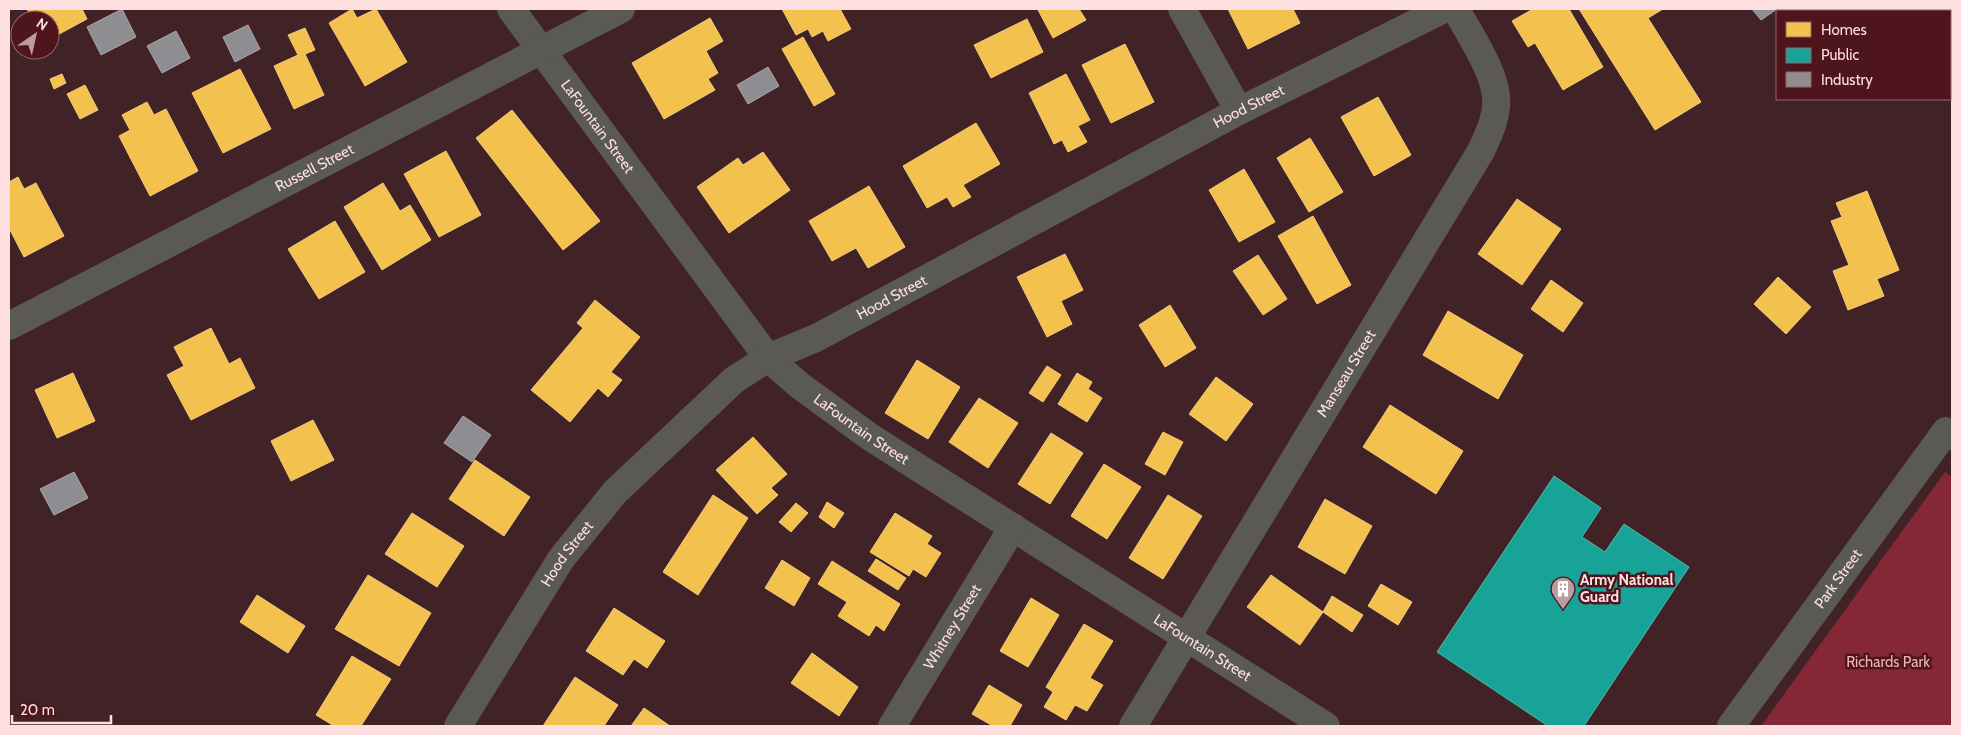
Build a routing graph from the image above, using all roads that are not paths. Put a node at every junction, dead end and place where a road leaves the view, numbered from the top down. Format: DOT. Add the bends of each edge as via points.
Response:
graph roads {
  1 [pos="512,9"];
  2 [pos="620,9"];
  3 [pos="1182,9"];
  4 [pos="1444,9"];
  5 [pos="1456,9"];
  6 [pos="542,50"];
  7 [pos="1239,111"];
  8 [pos="9,326"];
  9 [pos="768,358"];
  10 [pos="1949,433"];
  11 [pos="1013,527"];
  12 [pos="1187,638"];
  13 [pos="458,726"];
  14 [pos="892,726"];
  15 [pos="1133,726"];
  16 [pos="1326,726"];
  17 [pos="1731,726"];
  1 -- 6 [label="street, LaFountain Street"];
  2 -- 6 [label="street, Russell Street"];
  3 -- 7 [label="street"];
  4 -- 7 [label="street, Hood Street"];
  5 -- 12 [label="street, Manseau Street" via="1491,77 1496,96 1490,132"];
  6 -- 8 [label="street, Russell Street"];
  6 -- 9 [label="street, LaFountain Street"];
  7 -- 9 [label="street, Hood Street" via="816,338"];
  9 -- 11 [label="street, LaFountain Street" via="870,437"];
  9 -- 13 [label="street, Hood Street" via="734,380 614,492 561,559"];
  10 -- 17 [label="street, Park Street"];
  11 -- 12 [label="street, LaFountain Street"];
  11 -- 14 [label="street, Whitney Street"];
  12 -- 15 [label="street, Manseau Street"];
  12 -- 16 [label="street, LaFountain Street"];
}
